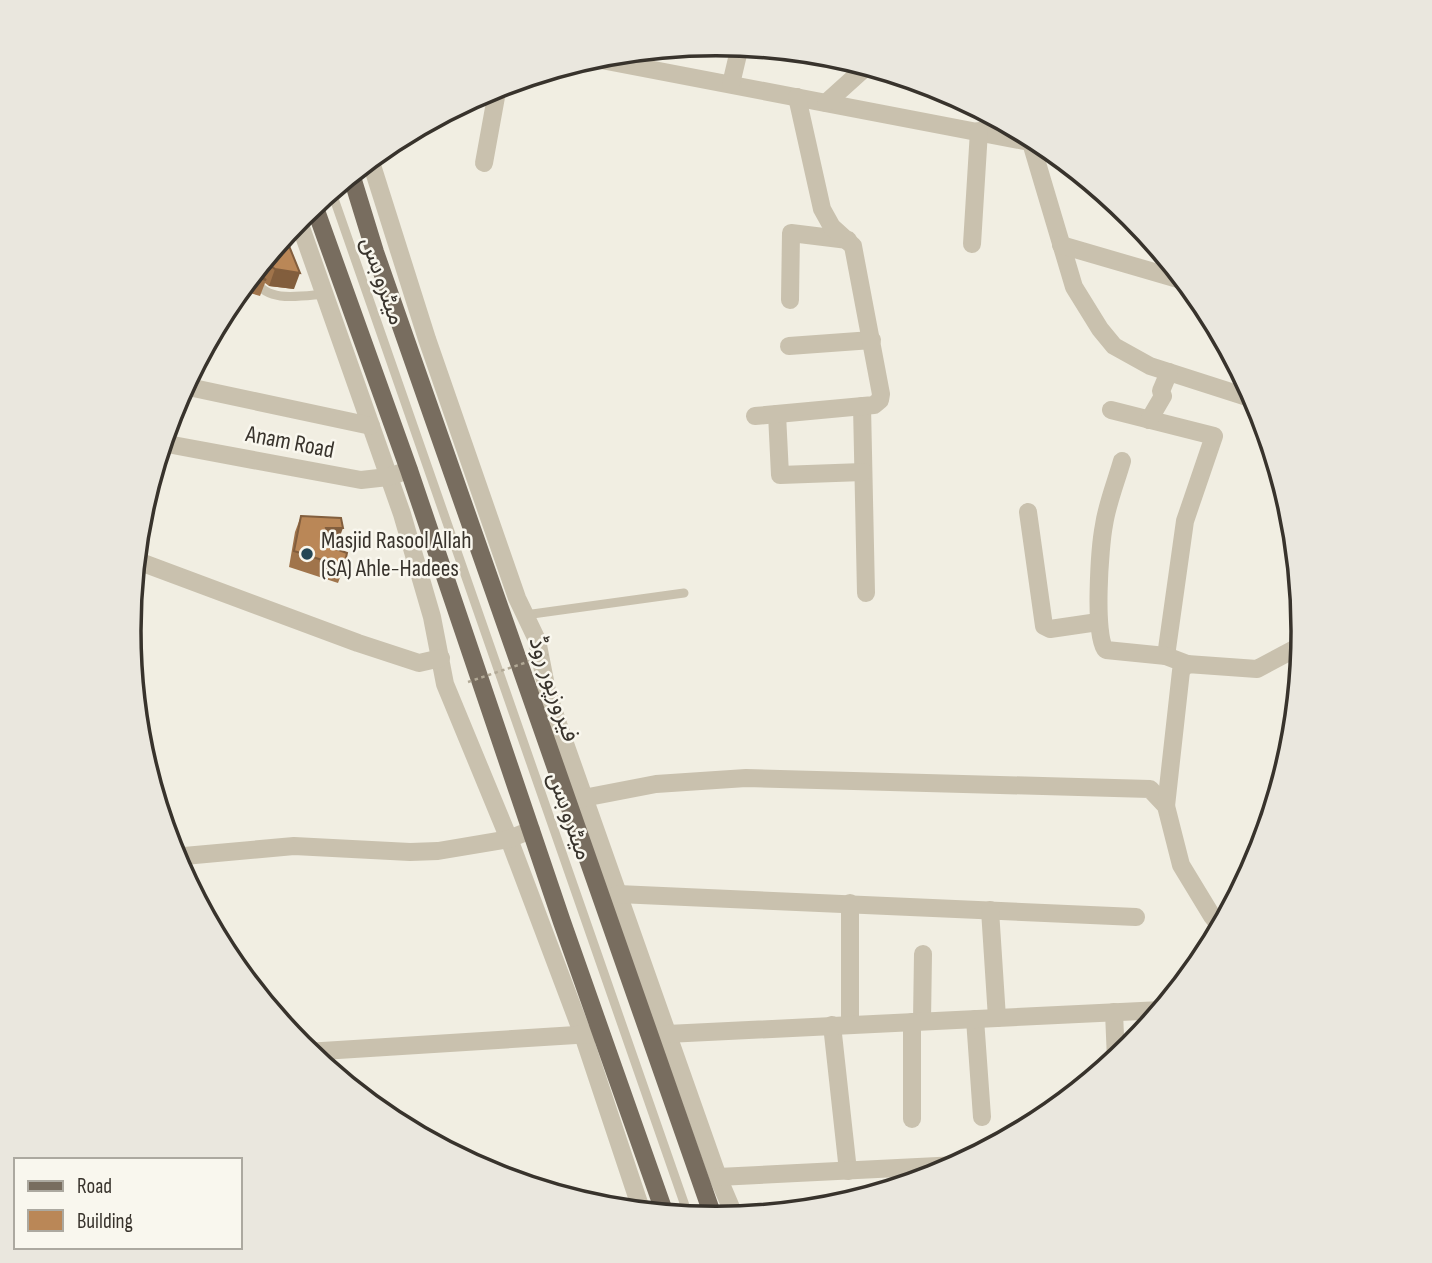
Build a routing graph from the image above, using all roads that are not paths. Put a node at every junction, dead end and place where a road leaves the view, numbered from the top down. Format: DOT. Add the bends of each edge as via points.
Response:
graph roads {
  1 [pos="738,57"];
  2 [pos="622,64"];
  3 [pos="858,74"];
  4 [pos="731,85"];
  5 [pos="797,97"];
  6 [pos="495,100"];
  7 [pos="826,103"];
  8 [pos="979,131"];
  9 [pos="1010,136"];
  10 [pos="1038,155"];
  11 [pos="484,163"];
  12 [pos="373,170"];
  13 [pos="354,185"];
  14 [pos="335,201"];
  15 [pos="318,216"];
  16 [pos="300,234"];
  17 [pos="848,240"];
  18 [pos="972,244"];
  19 [pos="1061,244"];
  20 [pos="1169,276"];
  21 [pos="258,283"];
  22 [pos="326,294"];
  23 [pos="790,300"];
  24 [pos="363,340"];
  25 [pos="872,340"];
  26 [pos="789,346"];
  27 [pos="345,347"];
  28 [pos="1169,372"];
  29 [pos="195,388"];
  30 [pos="1240,395"];
  31 [pos="862,406"];
  32 [pos="1111,410"];
  33 [pos="777,414"];
  34 [pos="755,416"];
  35 [pos="1149,421"];
  36 [pos="371,426"];
  37 [pos="172,445"];
  38 [pos="1122,461"];
  39 [pos="409,470"];
  40 [pos="863,472"];
  41 [pos="388,477"];
  42 [pos="1028,512"];
  43 [pos="144,564"];
  44 [pos="684,593"];
  45 [pos="866,593"];
  46 [pos="523,615"];
  47 [pos="1098,622"];
  48 [pos="1291,651"];
  49 [pos="1166,656"];
  50 [pos="441,658"];
  51 [pos="1188,664"];
  52 [pos="584,797"];
  53 [pos="567,802"];
  54 [pos="1166,806"];
  55 [pos="531,830"];
  56 [pos="509,839"];
  57 [pos="186,856"];
  58 [pos="618,894"];
  59 [pos="849,904"];
  60 [pos="990,910"];
  61 [pos="1136,917"];
  62 [pos="1214,918"];
  63 [pos="922,954"];
  64 [pos="1149,1011"];
  65 [pos="1114,1012"];
  66 [pos="975,1018"];
  67 [pos="997,1018"];
  68 [pos="917,1021"];
  69 [pos="841,1025"];
  70 [pos="602,1031"];
  71 [pos="583,1035"];
  72 [pos="658,1036"];
  73 [pos="1115,1045"];
  74 [pos="323,1051"];
  75 [pos="982,1117"];
  76 [pos="912,1119"];
  77 [pos="926,1167"];
  78 [pos="848,1171"];
  79 [pos="718,1177"];
  80 [pos="639,1202"];
  81 [pos="662,1204"];
  82 [pos="685,1206"];
  83 [pos="710,1207"];
  84 [pos="731,1207"];
  1 -- 4 [label="street"];
  2 -- 4 [label="street"];
  3 -- 7 [label="street"];
  4 -- 5 [label="street"];
  5 -- 7 [label="street"];
  5 -- 17 [label="street" via="822,209 832,227"];
  6 -- 11 [label="street"];
  7 -- 8 [label="street"];
  8 -- 9 [label="street"];
  8 -- 18 [label="street"];
  10 -- 19 [label="street"];
  12 -- 46 [label="street"];
  13 -- 53 [label="main road, فیروزپور روڈ"];
  14 -- 82 [label="lane, میٹرو بس"];
  15 -- 24 [label="main road"];
  16 -- 22 [label="street"];
  17 -- 23 [label="street" via="791,233"];
  17 -- 25 [label="street"];
  19 -- 20 [label="street"];
  19 -- 28 [label="street" via="1074,287 1114,346"];
  21 -- 22 [label="lane" via="270,294 285,297"];
  22 -- 27 [label="street"];
  24 -- 27 [label="street"];
  24 -- 39 [label="main road"];
  25 -- 26 [label="street"];
  25 -- 31 [label="street" via="881,394 874,405"];
  27 -- 36 [label="street"];
  28 -- 30 [label="street"];
  28 -- 35 [label="street" via="1163,396"];
  29 -- 36 [label="street"];
  31 -- 33 [label="street"];
  31 -- 40 [label="street"];
  32 -- 35 [label="street"];
  33 -- 34 [label="street"];
  33 -- 40 [label="street" via="780,475"];
  35 -- 49 [label="street" via="1214,436 1185,521"];
  36 -- 41 [label="street"];
  37 -- 41 [label="street, Anam Road" via="361,480"];
  38 -- 47 [label="street" via="1103,525"];
  39 -- 41 [label="street, Anam Road"];
  39 -- 55 [label="main road"];
  40 -- 45 [label="street"];
  41 -- 50 [label="street"];
  42 -- 47 [label="street" via="1044,626"];
  43 -- 50 [label="street" via="419,663"];
  44 -- 46 [label="lane"];
  46 -- 52 [label="street" via="537,639 548,691"];
  47 -- 49 [label="street" via="1106,650"];
  48 -- 51 [label="street" via="1257,669"];
  49 -- 51 [label="street"];
  50 -- 56 [label="street" via="445,684"];
  51 -- 54 [label="street" via="1181,671"];
  52 -- 53 [label="street"];
  52 -- 54 [label="street" via="656,785 779,778 1150,789"];
  52 -- 58 [label="street"];
  53 -- 72 [label="main road, فیروزپور روڈ"];
  54 -- 62 [label="street" via="1181,865"];
  55 -- 56 [label="street"];
  55 -- 70 [label="main road"];
  56 -- 57 [label="street" via="439,851 294,846"];
  56 -- 71 [label="street"];
  58 -- 59 [label="street"];
  58 -- 72 [label="street"];
  59 -- 60 [label="street"];
  59 -- 69 [label="street"];
  60 -- 61 [label="street"];
  60 -- 67 [label="street"];
  63 -- 68 [label="street"];
  64 -- 65 [label="street"];
  65 -- 67 [label="street"];
  65 -- 73 [label="street"];
  66 -- 67 [label="street"];
  66 -- 68 [label="street"];
  66 -- 75 [label="street"];
  68 -- 69 [label="street"];
  68 -- 76 [label="street"];
  69 -- 72 [label="street"];
  69 -- 78 [label="street"];
  70 -- 71 [label="street"];
  70 -- 81 [label="main road"];
  71 -- 74 [label="street"];
  71 -- 80 [label="street"];
  72 -- 79 [label="street"];
  72 -- 83 [label="main road, فیروزپور روڈ"];
  77 -- 78 [label="street"];
  78 -- 79 [label="street"];
  79 -- 84 [label="street"];
}
